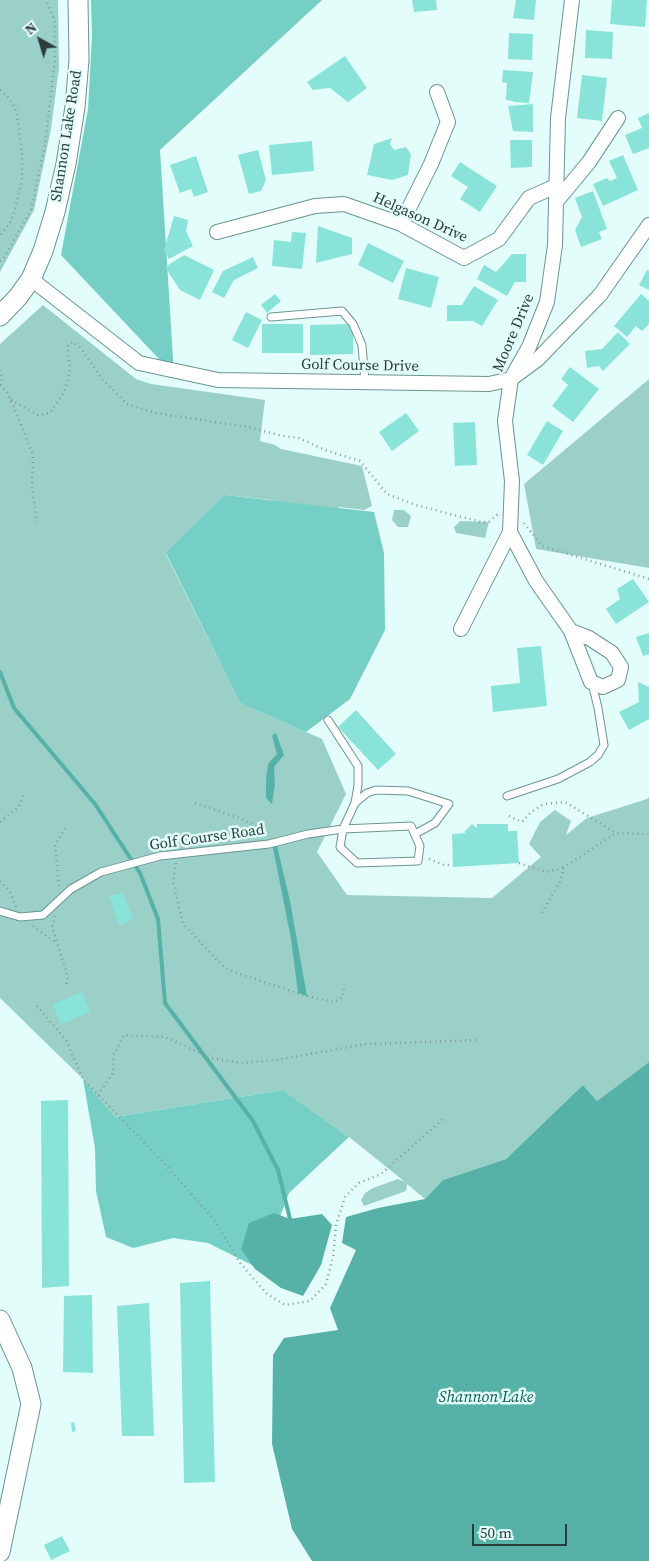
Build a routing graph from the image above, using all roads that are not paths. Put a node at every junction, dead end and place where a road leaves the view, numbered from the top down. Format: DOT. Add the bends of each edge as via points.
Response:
graph roads {
  1 [pos="78,0"];
  2 [pos="572,0"];
  3 [pos="437,92"];
  4 [pos="618,118"];
  5 [pos="556,186"];
  6 [pos="556,202"];
  7 [pos="401,224"];
  8 [pos="649,225"];
  9 [pos="217,232"];
  10 [pos="31,279"];
  11 [pos="0,316"];
  12 [pos="271,317"];
  13 [pos="511,378"];
  14 [pos="365,382"];
  15 [pos="510,532"];
  16 [pos="462,629"];
  17 [pos="571,631"];
  18 [pos="591,682"];
  19 [pos="328,720"];
  20 [pos="507,796"];
  21 [pos="355,803"];
  22 [pos="343,829"];
  23 [pos="415,834"];
  24 [pos="0,911"];
  25 [pos="0,1320"];
  26 [pos="0,1552"];
  1 -- 10 [label="main road, Shannon Lake Road" via="79,60 66,164 55,212"];
  2 -- 5 [label="street, Moore Drive" via="558,118"];
  3 -- 7 [label="street" via="448,122"];
  4 -- 6 [label="street" via="589,162"];
  5 -- 6 [label="street, Moore Drive"];
  5 -- 7 [label="street, Helgason Drive" via="528,198 499,240 464,258"];
  6 -- 13 [label="street, Moore Drive" via="555,245 547,302 529,347"];
  7 -- 9 [label="street, Helgason Drive" via="344,204 315,206"];
  8 -- 13 [label="street, Golf Course Drive" via="600,295 538,359"];
  10 -- 11 [label="main road, Shannon Lake Road"];
  10 -- 14 [label="street, Golf Course Drive" via="139,362 218,380"];
  12 -- 14 [label="lane" via="342,311 353,324 362,345"];
  13 -- 14 [label="street, Golf Course Drive" via="489,384"];
  13 -- 15 [label="street, Moore Drive" via="504,421 512,481"];
  15 -- 16 [label="street"];
  15 -- 17 [label="street, Moore Drive" via="536,581"];
  17 -- 18 [label="street, Moore Drive"];
  17 -- 18 [label="street" via="612,653 621,667 618,680 603,687"];
  18 -- 20 [label="lane" via="604,745 598,755 558,779"];
  19 -- 21 [label="lane" via="358,766"];
  21 -- 22 [label="lane"];
  21 -- 23 [label="lane" via="376,790 408,791 449,804 435,824"];
  22 -- 23 [label="lane, Golf Course Road" via="411,826"];
  22 -- 23 [label="lane" via="340,847 357,863 418,861 420,846"];
  22 -- 24 [label="lane, Golf Course Road" via="268,844 160,856 101,872 71,889 43,915 20,917"];
  25 -- 26 [label="main road" via="22,1368 31,1404"];
}
